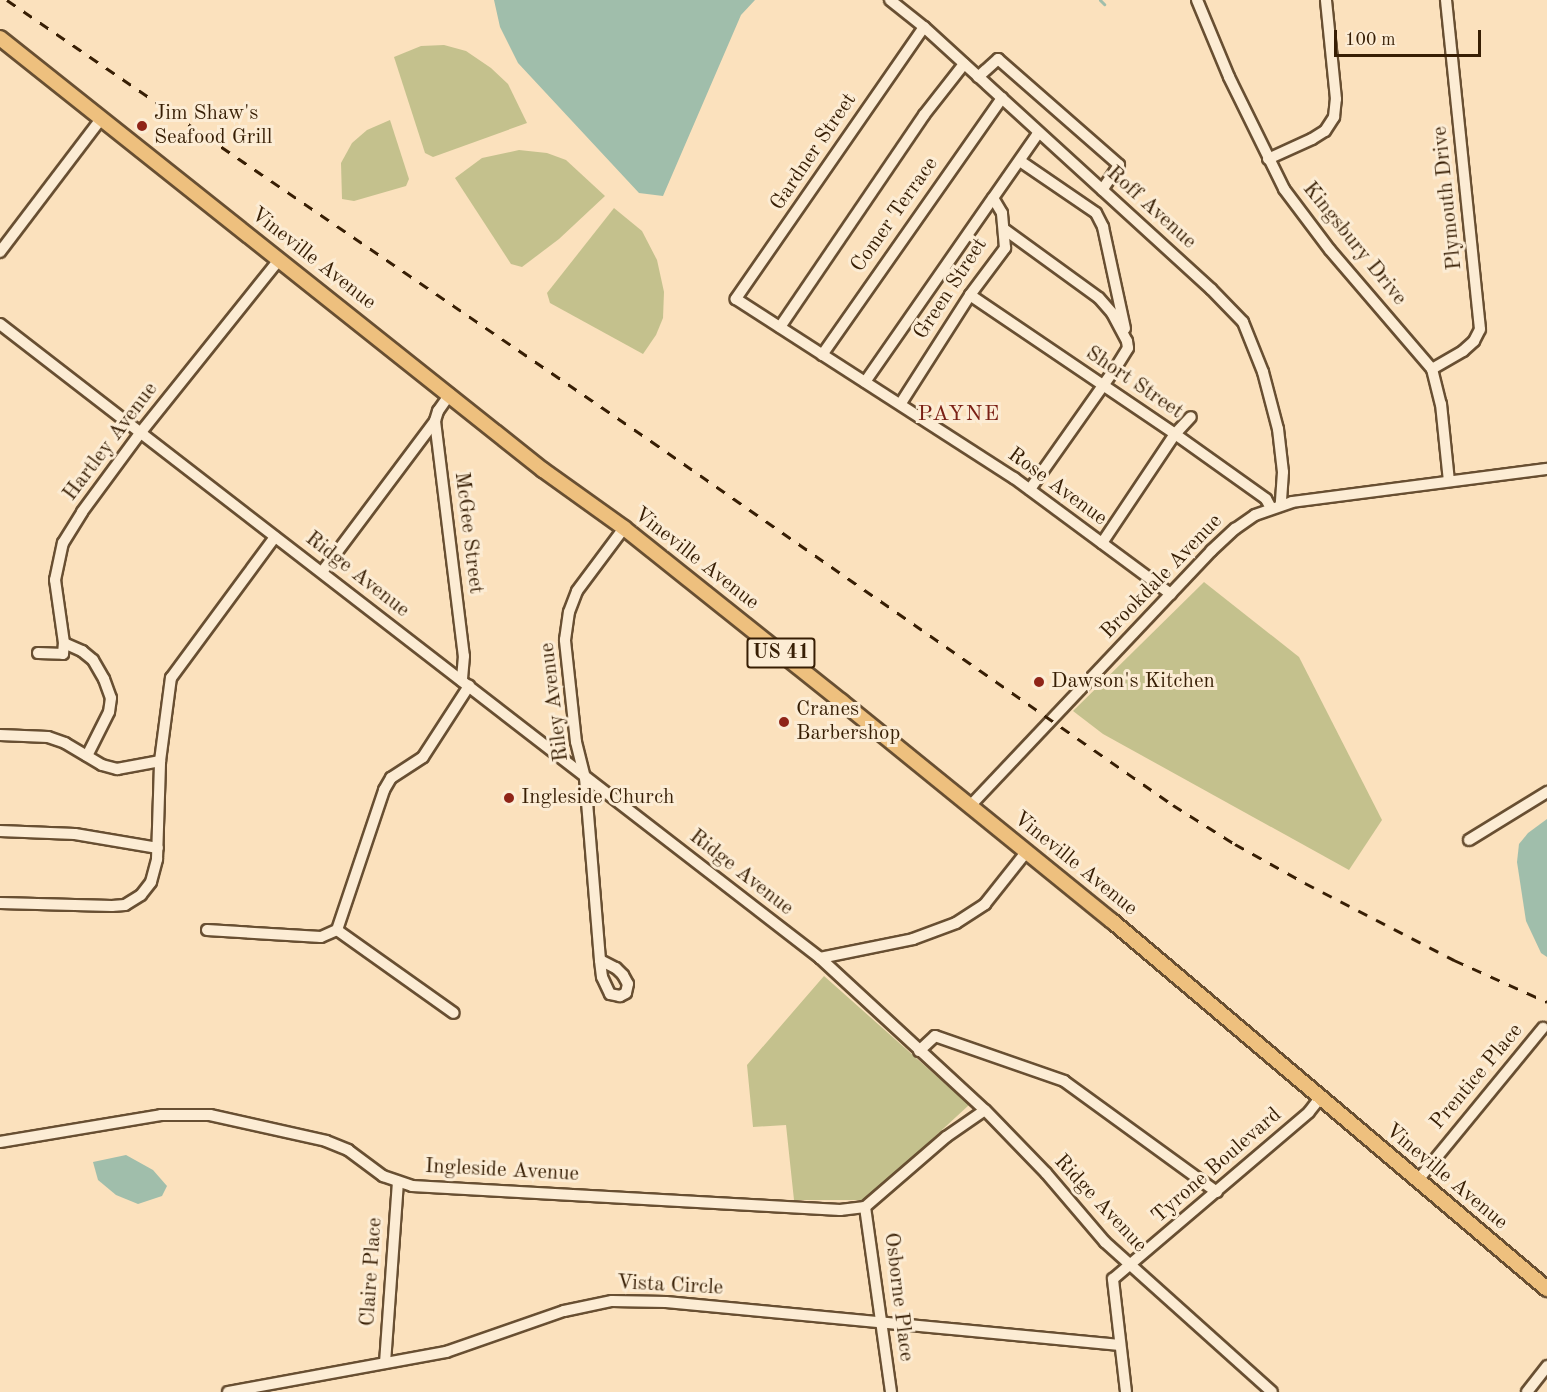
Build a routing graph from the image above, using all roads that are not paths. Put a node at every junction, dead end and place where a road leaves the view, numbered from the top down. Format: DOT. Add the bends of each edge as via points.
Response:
graph roads {
  1 [pos="890,0"];
  2 [pos="1197,0"];
  3 [pos="1326,0"];
  4 [pos="1446,0"];
  5 [pos="924,27"];
  6 [pos="0,38"];
  7 [pos="964,64"];
  8 [pos="978,77"];
  9 [pos="1002,98"];
  10 [pos="101,118"];
  11 [pos="1039,132"];
  12 [pos="1268,159"];
  13 [pos="1020,161"];
  14 [pos="1102,190"];
  15 [pos="993,198"];
  16 [pos="1004,229"];
  17 [pos="0,252"];
  18 [pos="279,260"];
  19 [pos="970,295"];
  20 [pos="736,299"];
  21 [pos="0,324"];
  22 [pos="780,327"];
  23 [pos="1127,341"];
  24 [pos="822,355"];
  25 [pos="1432,369"];
  26 [pos="865,382"];
  27 [pos="1102,384"];
  28 [pos="450,394"];
  29 [pos="901,403"];
  30 [pos="1191,417"];
  31 [pos="435,421"];
  32 [pos="141,432"];
  33 [pos="1176,434"];
  34 [pos="1547,470"];
  35 [pos="1449,481"];
  36 [pos="1030,489"];
  37 [pos="1276,506"];
  38 [pos="624,528"];
  39 [pos="275,537"];
  40 [pos="1101,543"];
  41 [pos="322,572"];
  42 [pos="1171,594"];
  43 [pos="64,643"];
  44 [pos="38,653"];
  45 [pos="466,683"];
  46 [pos="0,735"];
  47 [pos="87,756"];
  48 [pos="160,762"];
  49 [pos="585,778"];
  50 [pos="1547,792"];
  51 [pos="970,806"];
  52 [pos="0,831"];
  53 [pos="1470,840"];
  54 [pos="158,848"];
  55 [pos="1027,851"];
  56 [pos="0,903"];
  57 [pos="207,930"];
  58 [pos="337,930"];
  59 [pos="820,958"];
  60 [pos="600,960"];
  61 [pos="454,1013"];
  62 [pos="1543,1028"];
  63 [pos="919,1051"];
  64 [pos="1320,1098"];
  65 [pos="985,1110"];
  66 [pos="0,1143"];
  67 [pos="1418,1180"];
  68 [pos="398,1183"];
  69 [pos="1217,1192"];
  70 [pos="865,1207"];
  71 [pos="1131,1267"];
  72 [pos="1547,1289"];
  73 [pos="882,1322"];
  74 [pos="1120,1345"];
  75 [pos="385,1363"];
  76 [pos="1547,1366"];
  77 [pos="228,1392"];
  78 [pos="891,1392"];
  79 [pos="1126,1392"];
  80 [pos="1272,1392"];
  81 [pos="1527,1392"];
  1 -- 5 [label="street, Roff Avenue"];
  2 -- 12 [label="street, Kingsbury Drive"];
  3 -- 12 [label="street" via="1336,99 1334,117 1319,135"];
  4 -- 25 [label="street, Plymouth Drive" via="1480,329 1463,351"];
  5 -- 7 [label="street, Roff Avenue"];
  5 -- 20 [label="street, Gardner Street"];
  6 -- 10 [label="main road, Vineville Avenue / US 41"];
  7 -- 8 [label="street, Roff Avenue"];
  7 -- 22 [label="street" via="924,115"];
  8 -- 9 [label="street, Roff Avenue"];
  8 -- 14 [label="street" via="998,59 1119,165"];
  9 -- 11 [label="street, Roff Avenue"];
  9 -- 24 [label="street, Comer Terrace"];
  10 -- 17 [label="street"];
  10 -- 18 [label="main road, Vineville Avenue / US 41"];
  11 -- 13 [label="street"];
  11 -- 14 [label="street, Roff Avenue"];
  12 -- 25 [label="street, Kingsbury Drive" via="1297,208"];
  13 -- 15 [label="street"];
  13 -- 23 [label="street" via="1096,213 1103,226"];
  14 -- 37 [label="street, Roff Avenue" via="1243,322 1263,372 1278,429 1283,472"];
  15 -- 16 [label="street, Green Street" via="1002,213"];
  15 -- 26 [label="street"];
  16 -- 19 [label="street, Green Street" via="1005,248"];
  16 -- 23 [label="street" via="1099,298"];
  18 -- 28 [label="main road, Vineville Avenue / US 41"];
  18 -- 32 [label="street, Hartley Avenue"];
  19 -- 27 [label="street, Short Street"];
  19 -- 29 [label="street, Green Street"];
  20 -- 22 [label="street, Rose Avenue"];
  21 -- 32 [label="street, Ridge Avenue"];
  22 -- 24 [label="street, Rose Avenue"];
  23 -- 27 [label="street" via="1128,348"];
  24 -- 26 [label="street, Rose Avenue"];
  25 -- 35 [label="street, Kingsbury Drive" via="1441,404"];
  26 -- 29 [label="street, Rose Avenue"];
  27 -- 33 [label="street, Short Street"];
  27 -- 36 [label="street"];
  28 -- 31 [label="street"];
  28 -- 38 [label="main road, Vineville Avenue / US 41" via="543,470"];
  29 -- 36 [label="street, Rose Avenue"];
  30 -- 33 [label="street"];
  31 -- 41 [label="street"];
  31 -- 45 [label="street, McGee Street"];
  32 -- 39 [label="street, Ridge Avenue"];
  32 -- 43 [label="street, Hartley Avenue" via="81,512 63,543 55,580"];
  33 -- 37 [label="street, Short Street"];
  33 -- 40 [label="street"];
  34 -- 35 [label="street, Brookdale Avenue"];
  35 -- 37 [label="street, Brookdale Avenue"];
  36 -- 40 [label="street, Rose Avenue"];
  37 -- 42 [label="street, Brookdale Avenue" via="1234,529"];
  38 -- 49 [label="street, Riley Avenue" via="580,584 569,612 567,662 576,742"];
  38 -- 51 [label="main road, Vineville Avenue / US 41"];
  39 -- 41 [label="street, Ridge Avenue"];
  39 -- 48 [label="street" via="171,678"];
  40 -- 42 [label="street, Rose Avenue"];
  41 -- 45 [label="street, Ridge Avenue"];
  42 -- 51 [label="street, Brookdale Avenue"];
  43 -- 44 [label="street" via="63,654"];
  43 -- 47 [label="street" via="93,660 111,698 109,712"];
  45 -- 49 [label="street, Ridge Avenue"];
  45 -- 58 [label="street" via="423,757 391,778 384,790"];
  46 -- 47 [label="street" via="48,737"];
  47 -- 48 [label="street" via="117,769"];
  48 -- 54 [label="street"];
  49 -- 59 [label="street, Ridge Avenue"];
  49 -- 60 [label="street, Riley Avenue"];
  50 -- 53 [label="street"];
  51 -- 55 [label="main road, Vineville Avenue / US 41"];
  52 -- 54 [label="street" via="75,834"];
  54 -- 56 [label="street" via="151,882 130,903"];
  55 -- 59 [label="street" via="985,904 956,923 913,939"];
  55 -- 64 [label="main road, Vineville Avenue / US 41"];
  57 -- 58 [label="street" via="321,938"];
  58 -- 61 [label="street"];
  59 -- 63 [label="street, Ridge Avenue"];
  62 -- 67 [label="street, Prentice Place"];
  63 -- 65 [label="street, Ridge Avenue"];
  63 -- 69 [label="street" via="935,1035 1064,1081"];
  64 -- 67 [label="main road, Vineville Avenue / US 41"];
  64 -- 69 [label="street, Tyrone Boulevard" via="1309,1113"];
  65 -- 70 [label="street" via="946,1137"];
  65 -- 71 [label="street, Ridge Avenue"];
  66 -- 68 [label="street, Ingleside Avenue" via="161,1115 210,1115 326,1141 348,1150"];
  67 -- 72 [label="main road, Vineville Avenue / US 41"];
  68 -- 70 [label="street, Ingleside Avenue" via="840,1210"];
  68 -- 75 [label="street, Claire Place"];
  69 -- 71 [label="street, Tyrone Boulevard"];
  70 -- 73 [label="street, Osborne Place"];
  71 -- 74 [label="street, Tyrone Boulevard" via="1113,1280"];
  71 -- 80 [label="street, Ridge Avenue"];
  73 -- 74 [label="street, Vista Circle"];
  73 -- 75 [label="street, Vista Circle" via="666,1302 612,1301 564,1311 446,1352"];
  73 -- 78 [label="street, Osborne Place"];
  74 -- 79 [label="street, Tyrone Boulevard"];
  75 -- 77 [label="street, Vista Circle"];
  76 -- 81 [label="street"];
}
